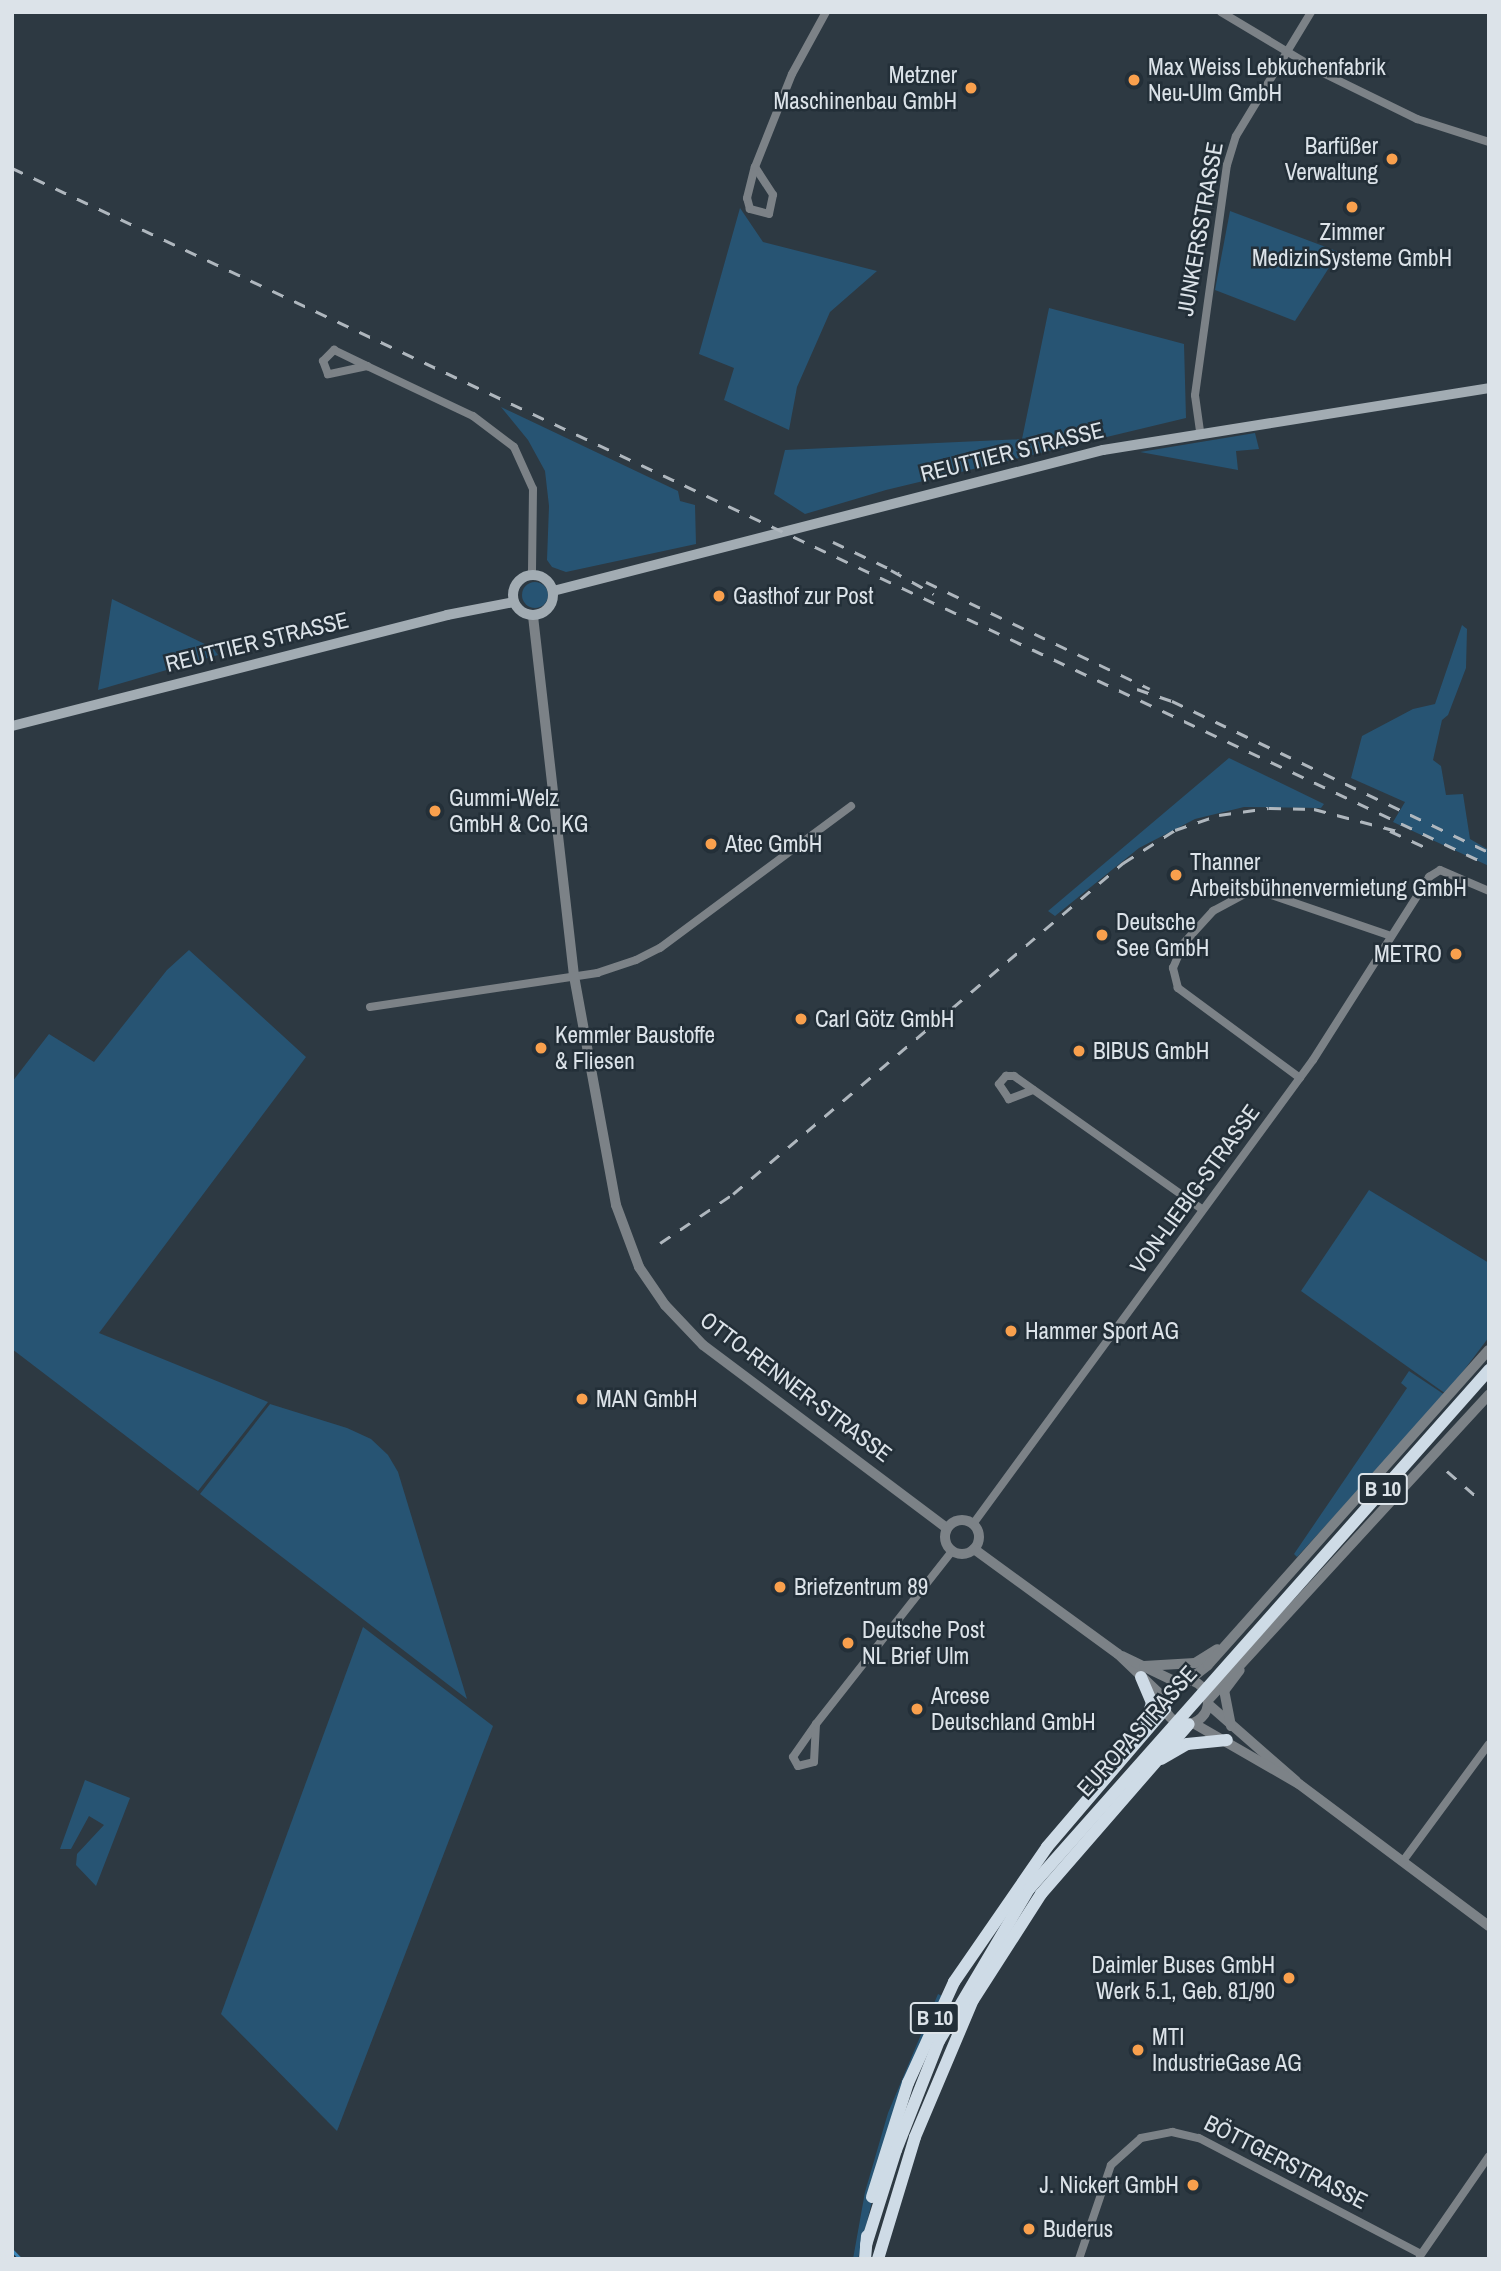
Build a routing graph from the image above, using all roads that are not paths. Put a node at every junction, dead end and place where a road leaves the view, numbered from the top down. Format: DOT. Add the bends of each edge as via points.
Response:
graph roads {
  1 [pos="825,12"];
  2 [pos="1221,12"];
  3 [pos="1311,12"];
  4 [pos="1283,52"];
  5 [pos="1489,142"];
  6 [pos="755,167"];
  7 [pos="367,366"];
  8 [pos="1489,388"];
  9 [pos="1200,431"];
  10 [pos="533,575"];
  11 [pos="553,591"];
  12 [pos="514,602"];
  13 [pos="533,616"];
  14 [pos="12,726"];
  15 [pos="851,806"];
  16 [pos="1489,891"];
  17 [pos="1391,936"];
  18 [pos="574,976"];
  19 [pos="370,1007"];
  20 [pos="1300,1078"];
  21 [pos="1033,1090"];
  22 [pos="1202,1209"];
  23 [pos="1489,1350"];
  24 [pos="1489,1368"];
  25 [pos="1489,1394"];
  26 [pos="973,1524"];
  27 [pos="947,1528"];
  28 [pos="974,1549"];
  29 [pos="952,1551"];
  30 [pos="1226,1644"];
  31 [pos="1247,1662"];
  32 [pos="1143,1672"];
  33 [pos="1189,1680"];
  34 [pos="1176,1682"];
  35 [pos="1208,1702"];
  36 [pos="1164,1704"];
  37 [pos="1191,1723"];
  38 [pos="817,1724"];
  39 [pos="1230,1735"];
  40 [pos="1489,1744"];
  41 [pos="1129,1751"];
  42 [pos="1152,1764"];
  43 [pos="1403,1861"];
  44 [pos="1489,1926"];
  45 [pos="1489,2156"];
  46 [pos="874,2250"];
  47 [pos="1420,2257"];
  48 [pos="865,2259"];
  49 [pos="1079,2259"];
  1 -- 6 [label="street" via="792,74"];
  2 -- 4 [label="street"];
  3 -- 4 [label="street, JUNKERSSTRASSE"];
  4 -- 5 [label="street" via="1417,119"];
  4 -- 9 [label="street, JUNKERSSTRASSE" via="1236,136 1227,165 1206,289 1195,395"];
  6 -- 6 [label="street" via="747,198 750,209 769,214 773,195"];
  7 -- 7 [label="street" via="334,350 322,366 335,375"];
  7 -- 10 [label="street" via="473,416 514,447 533,489"];
  8 -- 9 [label="main road, REUTTIER STRASSE"];
  9 -- 11 [label="main road, REUTTIER STRASSE" via="1103,450"];
  10 -- 11 [label="main road" via="548,580"];
  10 -- 12 [label="main road" via="518,582"];
  11 -- 13 [label="main road" via="547,610"];
  12 -- 13 [label="main road"];
  12 -- 14 [label="main road, REUTTIER STRASSE"];
  13 -- 18 [label="street, OTTO-RENNER-STRASSE"];
  15 -- 18 [label="street" via="660,948 597,973"];
  16 -- 17 [label="street, VON-LIEBIG-STRASSE" via="1437,870"];
  17 -- 20 [label="street, VON-LIEBIG-STRASSE"];
  17 -- 20 [label="street" via="1254,889 1213,911 1183,944 1173,968 1178,988"];
  18 -- 19 [label="street"];
  18 -- 27 [label="street, OTTO-RENNER-STRASSE" via="616,1205 652,1288 703,1345"];
  20 -- 22 [label="street, VON-LIEBIG-STRASSE"];
  21 -- 22 [label="street"];
  22 -- 26 [label="street, VON-LIEBIG-STRASSE"];
  23 -- 30 [label="street, EUROPASTRASSE"];
  24 -- 46 [label="highway, EUROPASTRASSE / B 10" via="1056,1855 1009,1919 950,2019 895,2150"];
  25 -- 31 [label="street, EUROPASTRASSE / B 10"];
  26 -- 27 [label="street" via="961,1520"];
  26 -- 28 [label="street" via="979,1538"];
  27 -- 29 [label="street" via="945,1541"];
  28 -- 29 [label="street" via="964,1554"];
  28 -- 32 [label="street"];
  29 -- 38 [label="street"];
  30 -- 32 [label="street" via="1195,1663"];
  30 -- 33 [label="street, EUROPASTRASSE"];
  31 -- 35 [label="street, EUROPASTRASSE / B 10" via="1227,1676"];
  31 -- 39 [label="street" via="1224,1691"];
  32 -- 34 [label="street"];
  32 -- 36 [label="street"];
  32 -- 41 [label="highway, B 10" via="1152,1696 1151,1714"];
  33 -- 34 [label="street"];
  33 -- 35 [label="street" via="1202,1687"];
  34 -- 36 [label="street"];
  35 -- 37 [label="street" via="1203,1716"];
  35 -- 39 [label="street"];
  36 -- 37 [label="street" via="1173,1720"];
  36 -- 41 [label="highway, B 10"];
  37 -- 39 [label="street"];
  37 -- 42 [label="highway"];
  38 -- 38 [label="street" via="793,1757 798,1766 811,1765 817,1758"];
  39 -- 42 [label="highway" via="1187,1744"];
  39 -- 43 [label="street"];
  40 -- 43 [label="street"];
  41 -- 46 [label="highway, B 10" via="1038,1858 954,1982 932,2024 887,2140 872,2196"];
  42 -- 46 [label="highway" via="1041,1894 973,2000 919,2126"];
  43 -- 44 [label="street"];
  45 -- 47 [label="street"];
  46 -- 48 [label="highway, B 10"];
  47 -- 49 [label="street, BÖTTGERSTRASSE" via="1199,2138 1172,2132 1141,2138 1111,2165"];
}
